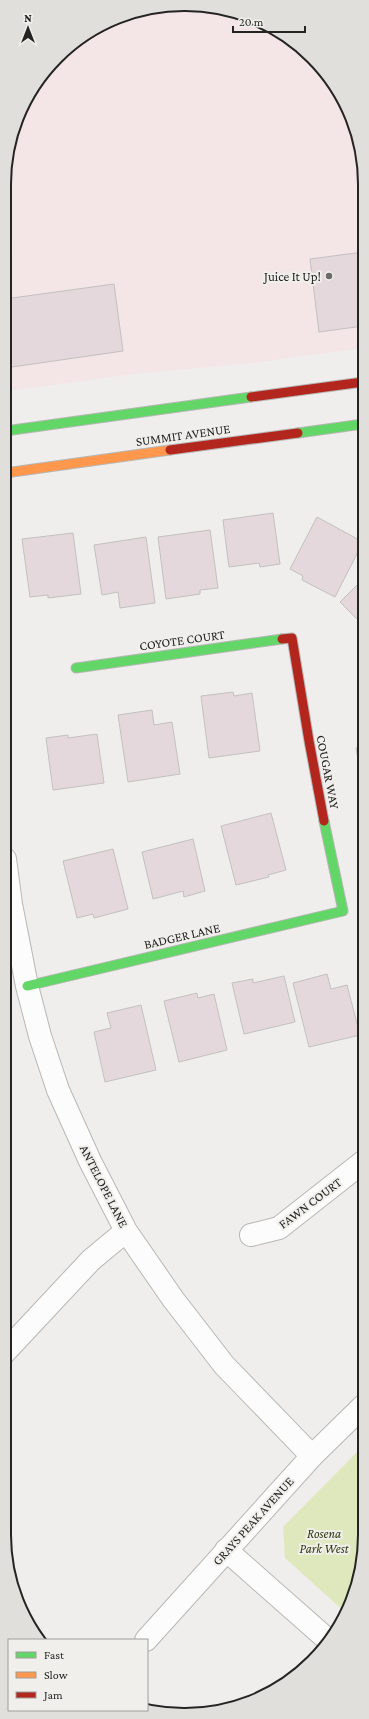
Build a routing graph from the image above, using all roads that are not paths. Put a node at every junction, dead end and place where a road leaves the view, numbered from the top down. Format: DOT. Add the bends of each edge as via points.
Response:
graph roads {
  1 [pos="358,383"];
  2 [pos="358,425"];
  3 [pos="11,430"];
  4 [pos="11,472"];
  5 [pos="292,638"];
  6 [pos="76,668"];
  7 [pos="11,904"];
  8 [pos="343,911"];
  9 [pos="27,986"];
  10 [pos="358,1166"];
  11 [pos="126,1231"];
  12 [pos="251,1235"];
  13 [pos="11,1346"];
  14 [pos="358,1411"];
  15 [pos="312,1456"];
  16 [pos="226,1550"];
  17 [pos="324,1637"];
  18 [pos="147,1639"];
  1 -- 3 [label="street"];
  2 -- 4 [label="street, SUMMIT AVENUE"];
  5 -- 6 [label="street, COYOTE COURT"];
  5 -- 8 [label="street, COUGAR WAY" via="302,709"];
  7 -- 9 [label="street, ANTELOPE LANE"];
  8 -- 9 [label="street, BADGER LANE"];
  9 -- 11 [label="street, ANTELOPE LANE" via="58,1090 90,1161"];
  10 -- 12 [label="street, FAWN COURT" via="279,1228"];
  11 -- 13 [label="street" via="91,1260"];
  11 -- 15 [label="street, ANTELOPE LANE" via="173,1299 224,1365"];
  14 -- 15 [label="street, GRAYS PEAK AVENUE"];
  15 -- 16 [label="street, GRAYS PEAK AVENUE"];
  16 -- 17 [label="street"];
  16 -- 18 [label="street, GRAYS PEAK AVENUE"];
}
